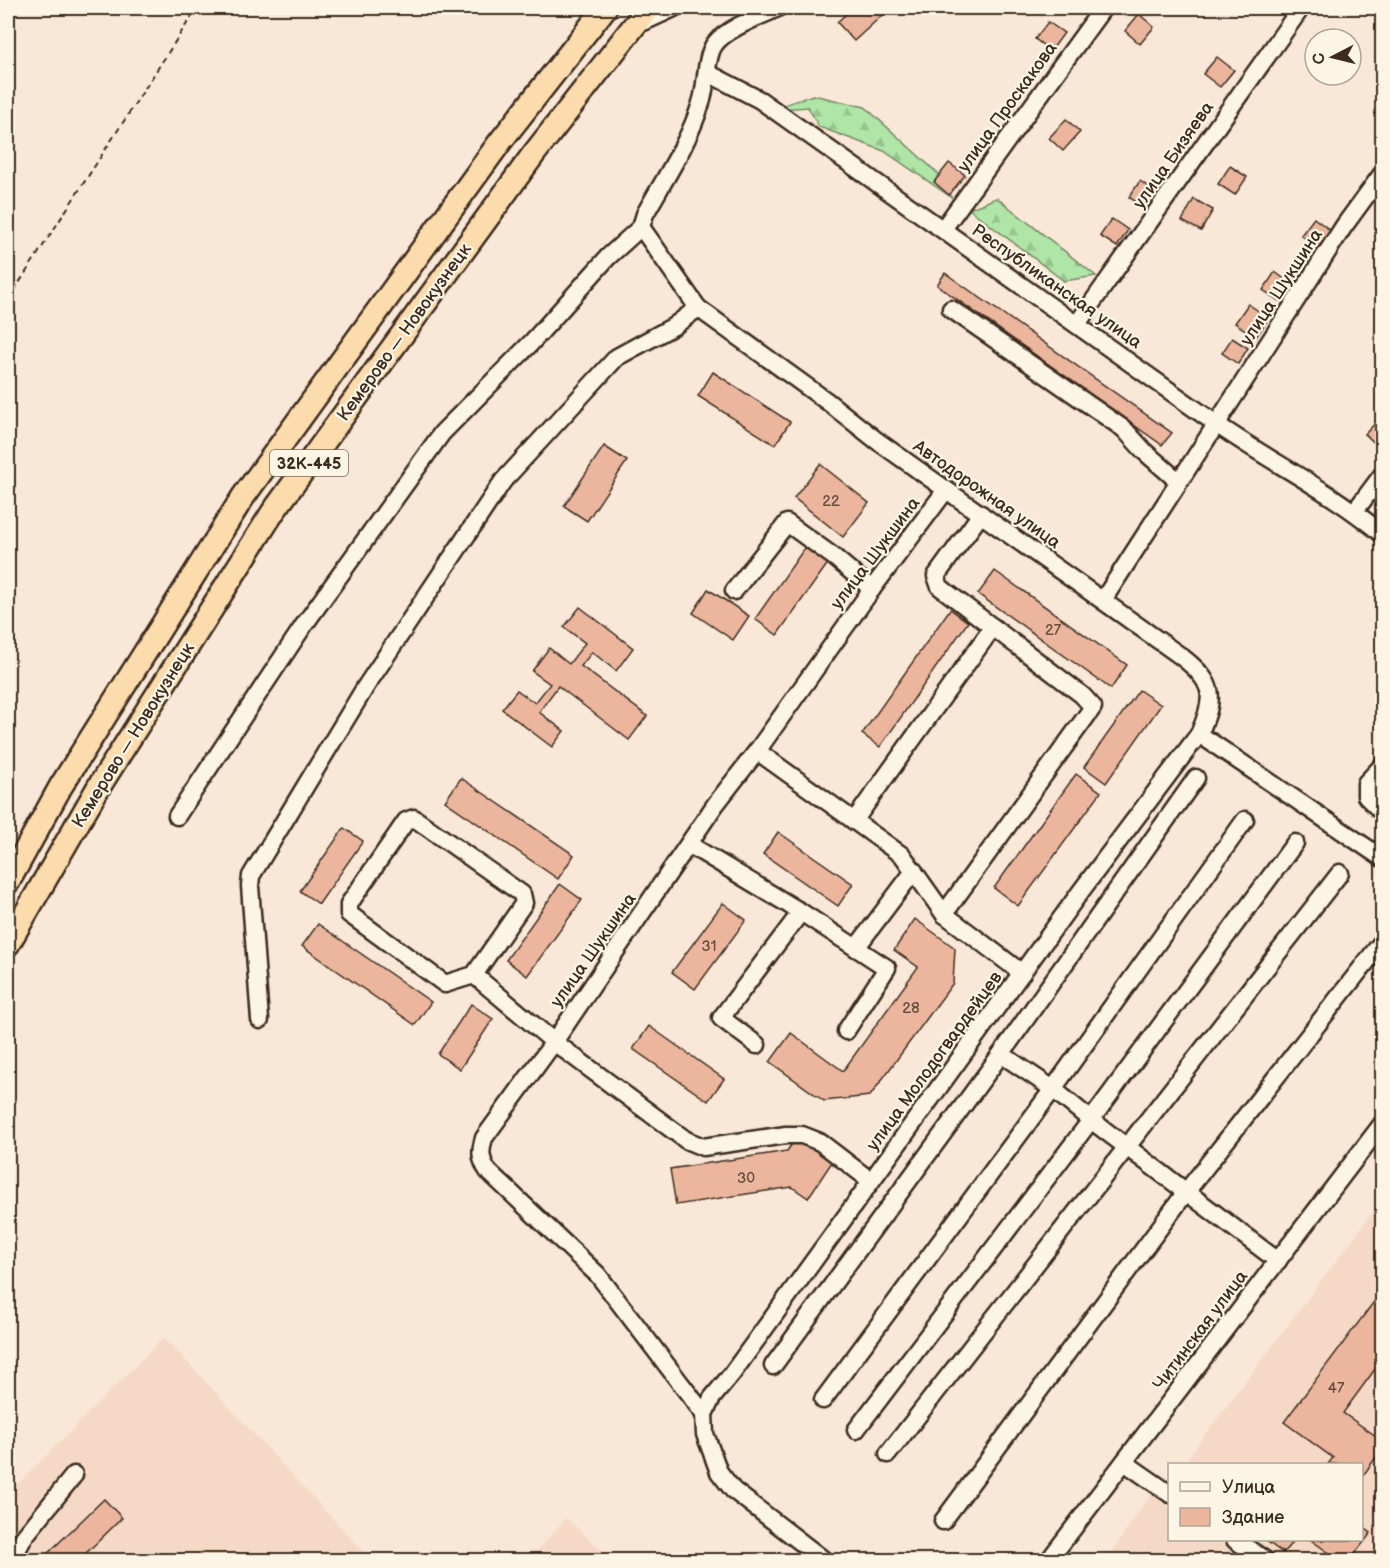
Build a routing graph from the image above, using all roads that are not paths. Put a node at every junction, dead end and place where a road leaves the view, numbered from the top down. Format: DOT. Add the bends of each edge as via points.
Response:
graph roads {
  1 [pos="605,8"];
  2 [pos="648,8"];
  3 [pos="674,8"];
  4 [pos="777,8"];
  5 [pos="1103,8"];
  6 [pos="1301,8"];
  7 [pos="634,27"];
  8 [pos="708,73"];
  9 [pos="1383,174"];
  10 [pos="641,227"];
  11 [pos="943,229"];
  12 [pos="698,308"];
  13 [pos="951,309"];
  14 [pos="1077,324"];
  15 [pos="1215,424"];
  16 [pos="1383,475"];
  17 [pos="1178,481"];
  18 [pos="946,490"];
  19 [pos="1355,511"];
  20 [pos="981,514"];
  21 [pos="1383,534"];
  22 [pos="872,589"];
  23 [pos="734,591"];
  24 [pos="1103,600"];
  25 [pos="993,627"];
  26 [pos="1199,734"];
  27 [pos="757,751"];
  28 [pos="1383,766"];
  29 [pos="1196,778"];
  30 [pos="1383,812"];
  31 [pos="177,816"];
  32 [pos="1245,820"];
  33 [pos="854,821"];
  34 [pos="1295,843"];
  35 [pos="690,845"];
  36 [pos="1380,851"];
  37 [pos="914,871"];
  38 [pos="1340,873"];
  39 [pos="8,882"];
  40 [pos="801,912"];
  41 [pos="944,914"];
  42 [pos="1383,942"];
  43 [pos="8,944"];
  44 [pos="856,948"];
  45 [pos="1022,973"];
  46 [pos="474,975"];
  47 [pos="260,1020"];
  48 [pos="846,1031"];
  49 [pos="554,1042"];
  50 [pos="757,1045"];
  51 [pos="1001,1054"];
  52 [pos="1053,1089"];
  53 [pos="1091,1120"];
  54 [pos="1383,1124"];
  55 [pos="1126,1146"];
  56 [pos="871,1181"];
  57 [pos="1186,1192"];
  58 [pos="1278,1261"];
  59 [pos="773,1366"];
  60 [pos="823,1400"];
  61 [pos="704,1414"];
  62 [pos="856,1430"];
  63 [pos="888,1454"];
  64 [pos="1124,1462"];
  65 [pos="74,1475"];
  66 [pos="1168,1493"];
  67 [pos="943,1521"];
  68 [pos="1238,1541"];
  69 [pos="12,1560"];
  70 [pos="824,1560"];
  71 [pos="1049,1560"];
  72 [pos="1265,1560"];
  1 -- 39 [label="highway, Кемерово — Новокузнецк / 32К-445" via="500,142 243,497 61,786"];
  2 -- 7 [label="highway, Кемерово — Новокузнецк / 32К-445"];
  3 -- 7 [label="street"];
  4 -- 8 [label="street" via="724,35 709,55"];
  5 -- 11 [label="street, улица Проскакова"];
  6 -- 14 [label="street, улица Бизяева"];
  7 -- 43 [label="highway, Кемерово — Новокузнецк / 32К-445" via="533,155 273,512 98,788"];
  8 -- 10 [label="street" via="692,128"];
  8 -- 11 [label="street, Республиканская улица" via="760,100"];
  9 -- 15 [label="street, улица Шукшина" via="1344,226"];
  10 -- 12 [label="street, Автодорожная улица"];
  10 -- 31 [label="street" via="442,433 304,625"];
  11 -- 14 [label="street, Республиканская улица"];
  12 -- 18 [label="street, Автодорожная улица"];
  12 -- 47 [label="street" via="617,357 503,481 366,686 251,876"];
  13 -- 17 [label="street" via="1124,429"];
  14 -- 15 [label="street, Республиканская улица"];
  15 -- 17 [label="street, улица Шукшина"];
  15 -- 19 [label="street, Республиканская улица"];
  16 -- 19 [label="street"];
  17 -- 24 [label="street, улица Шукшина"];
  18 -- 20 [label="street, Автодорожная улица"];
  18 -- 22 [label="street, улица Шукшина"];
  19 -- 21 [label="street, Республиканская улица"];
  20 -- 24 [label="street, Автодорожная улица"];
  20 -- 25 [label="street" via="936,576 940,587"];
  22 -- 23 [label="street" via="787,524"];
  22 -- 27 [label="street, улица Шукшина"];
  24 -- 26 [label="street, Автодорожная улица" via="1205,678 1211,700"];
  25 -- 33 [label="street"];
  25 -- 41 [label="street" via="1082,695 1093,708"];
  26 -- 36 [label="street"];
  26 -- 45 [label="street, улица Молодогвардейцев"];
  27 -- 33 [label="street"];
  27 -- 35 [label="street, улица Шукшина"];
  28 -- 30 [label="street" via="1366,783 1366,796"];
  29 -- 51 [label="street"];
  32 -- 52 [label="street"];
  33 -- 37 [label="street" via="903,856"];
  34 -- 53 [label="street"];
  35 -- 40 [label="street"];
  35 -- 49 [label="street, улица Шукшина"];
  37 -- 41 [label="street"];
  37 -- 44 [label="street"];
  38 -- 55 [label="street"];
  40 -- 44 [label="street"];
  40 -- 50 [label="street" via="720,1018"];
  41 -- 45 [label="street"];
  42 -- 57 [label="street"];
  44 -- 48 [label="street" via="887,968"];
  45 -- 56 [label="street, улица Молодогвардейцев"];
  46 -- 46 [label="street" via="524,903 522,894 414,818 406,821 349,904 349,914 445,984"];
  46 -- 49 [label="street"];
  49 -- 56 [label="street" via="686,1140 703,1147 802,1135 819,1142"];
  49 -- 61 [label="street, улица Шукшина" via="484,1138 482,1161 598,1275"];
  51 -- 52 [label="street"];
  51 -- 59 [label="street"];
  52 -- 53 [label="street"];
  52 -- 60 [label="street"];
  53 -- 55 [label="street"];
  53 -- 62 [label="street"];
  54 -- 58 [label="street, Читинская улица"];
  55 -- 57 [label="street"];
  55 -- 63 [label="street"];
  56 -- 61 [label="street, улица Молодогвардейцев"];
  57 -- 58 [label="street"];
  57 -- 67 [label="street"];
  58 -- 64 [label="street, Читинская улица"];
  61 -- 70 [label="street" via="710,1449 719,1472 733,1490"];
  64 -- 66 [label="street"];
  64 -- 71 [label="street, Читинская улица"];
  65 -- 69 [label="street" via="24,1537"];
  68 -- 72 [label="street"];
}
